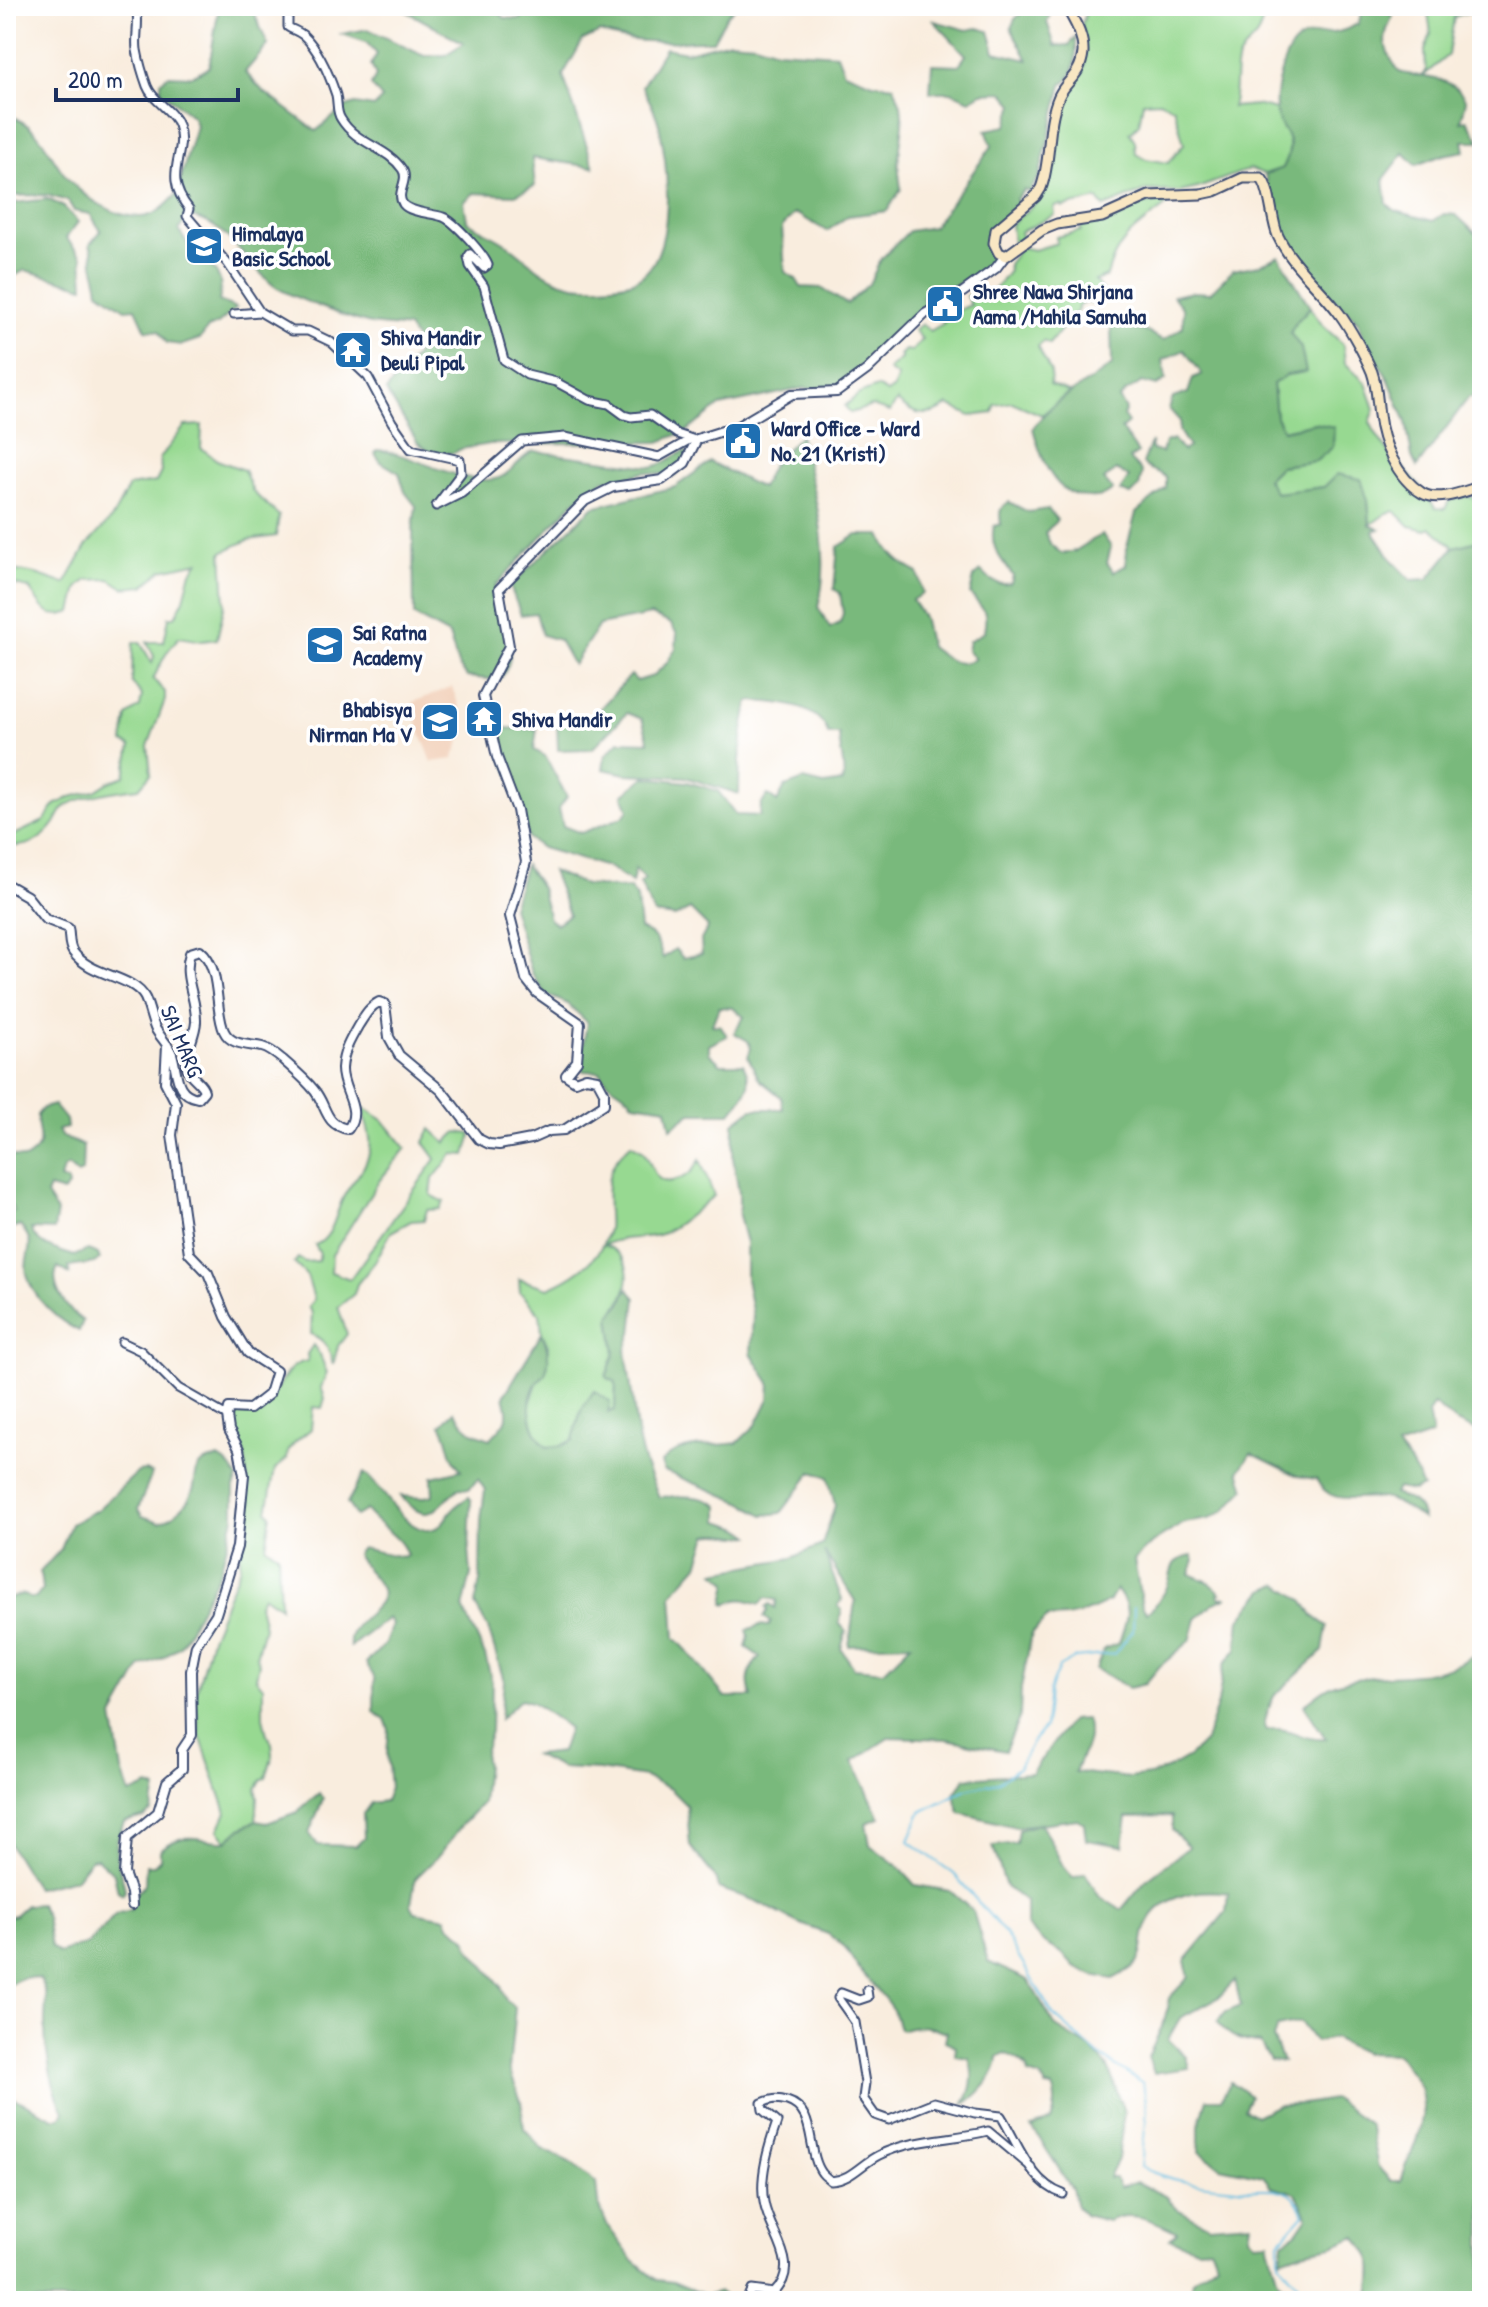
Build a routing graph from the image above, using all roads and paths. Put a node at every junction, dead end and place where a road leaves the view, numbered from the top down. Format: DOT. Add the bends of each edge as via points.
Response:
graph roads {
  1 [pos="136,6"];
  2 [pos="288,6"];
  3 [pos="1066,6"];
  4 [pos="1005,256"];
  5 [pos="260,312"];
  6 [pos="234,314"];
  7 [pos="694,439"];
  8 [pos="1482,486"];
  9 [pos="6,884"];
  10 [pos="167,1044"];
  11 [pos="122,1342"];
  12 [pos="227,1416"];
  13 [pos="132,1905"];
  14 [pos="867,1990"];
  15 [pos="1031,2167"];
  16 [pos="1063,2194"];
  17 [pos="747,2301"];
  1 -- 5 [label="street" via="137,49 148,89 178,125 174,175 189,209 187,216"];
  2 -- 7 [label="street" via="288,27 305,36 320,59 341,119 360,140 402,169 402,203 447,218 484,256 484,268 468,257 484,286 504,360 527,375 556,382 631,417 650,415"];
  3 -- 4 [label="main road" via="1082,39 1082,59 1055,108 1041,188 995,233 996,247"];
  4 -- 7 [label="street" via="963,292 925,314 837,392 792,394 738,426"];
  4 -- 8 [label="main road" via="1057,224 1102,217 1149,196 1201,194 1243,178 1261,178 1285,248 1340,314 1371,370 1381,425 1397,468 1426,495"];
  5 -- 6 [label="street"];
  5 -- 7 [label="street" via="292,331 319,334 331,342 368,377 411,449 460,460 461,473 436,506 462,493 522,441 565,437 659,457"];
  7 -- 10 [label="street, SAI MARG" via="685,463 662,480 613,487 585,501 499,589 509,646 483,696 497,757 517,810 526,862 510,916 526,979 580,1023 577,1061 566,1075 575,1081 597,1079 604,1104 564,1130 489,1144 479,1139 442,1091 399,1055 389,1037 385,1004 379,1002 346,1045 342,1071 355,1113 348,1129 331,1120 314,1089 270,1050 237,1043 227,1035 218,988 200,950 192,951 188,960 196,1018 187,1063 189,1073 203,1086 201,1096 181,1089"];
  9 -- 10 [label="street, SAI MARG" via="27,896 45,919 68,928 76,955 98,972 141,991"];
  10 -- 12 [label="street" via="165,1082 176,1103 172,1135 189,1253 208,1273 248,1353 276,1371 269,1394 250,1409 229,1408"];
  11 -- 12 [label="street" via="141,1351 178,1388"];
  12 -- 13 [label="street" via="244,1475 237,1547 216,1614 196,1645 192,1735 182,1750 182,1769 167,1782 158,1812 127,1838 124,1873"];
  14 -- 15 [label="street" via="868,1997 859,2000 841,1993 838,1998 855,2022 863,2098 875,2115 889,2120 934,2102 1001,2116"];
  15 -- 16 [label="street" via="1050,2189"];
  15 -- 17 [label="street" via="988,2131 897,2148 877,2155 843,2180 831,2181 821,2172 804,2113 781,2099 762,2103 777,2122 764,2202 787,2261 784,2283 774,2293 752,2290"];
}
